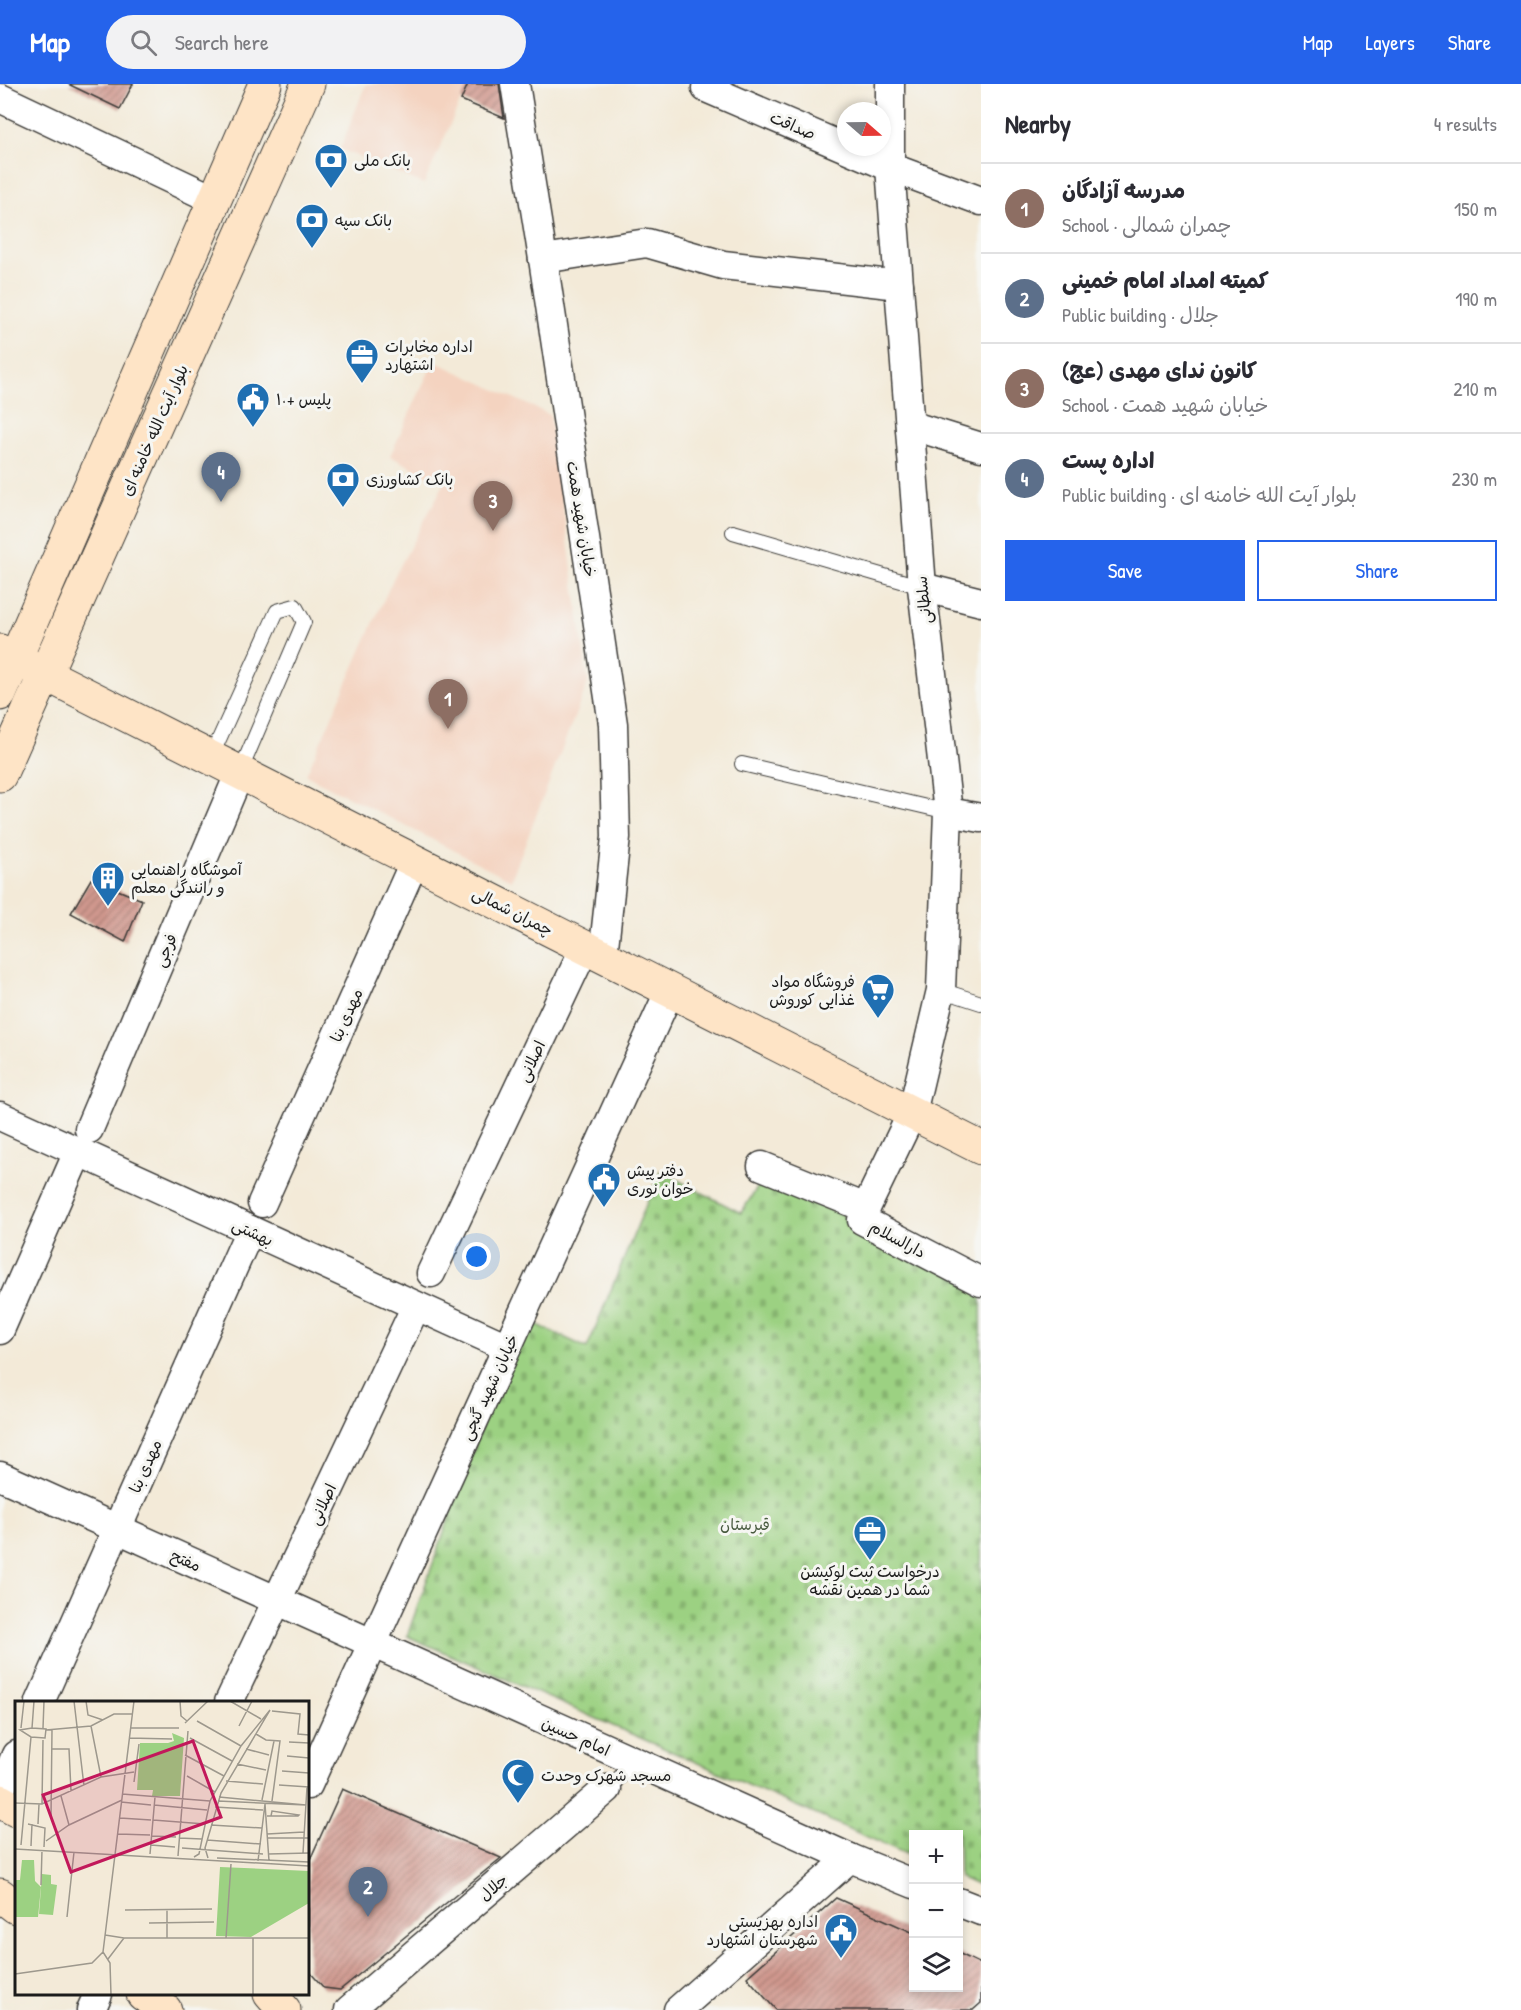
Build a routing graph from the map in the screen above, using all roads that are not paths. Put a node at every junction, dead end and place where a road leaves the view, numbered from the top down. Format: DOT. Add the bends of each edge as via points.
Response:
graph roads {
  1 [pos="265,84"];
  2 [pos="308,84"];
  3 [pos="515,84"];
  4 [pos="890,84"];
  5 [pos="706,88"];
  6 [pos="0,98"];
  7 [pos="890,167"];
  8 [pos="215,200"];
  9 [pos="981,201"];
  10 [pos="543,259"];
  11 [pos="899,285"];
  12 [pos="910,425"];
  13 [pos="981,447"];
  14 [pos="733,532"];
  15 [pos="921,587"];
  16 [pos="981,602"];
  17 [pos="8,655"];
  18 [pos="45,673"];
  19 [pos="0,694"];
  20 [pos="211,757"];
  21 [pos="742,764"];
  22 [pos="240,772"];
  23 [pos="0,775"];
  24 [pos="948,812"];
  25 [pos="981,818"];
  26 [pos="415,860"];
  27 [pos="594,952"];
  28 [pos="670,990"];
  29 [pos="941,990"];
  30 [pos="981,1003"];
  31 [pos="912,1113"];
  32 [pos="0,1116"];
  33 [pos="84,1140"];
  34 [pos="981,1148"];
  35 [pos="762,1166"];
  36 [pos="262,1203"];
  37 [pos="866,1208"];
  38 [pos="250,1230"];
  39 [pos="431,1273"];
  40 [pos="981,1282"];
  41 [pos="416,1306"];
  42 [pos="0,1330"];
  43 [pos="507,1347"];
  44 [pos="0,1476"];
  45 [pos="117,1529"];
  46 [pos="277,1601"];
  47 [pos="372,1644"];
  48 [pos="40,1701"];
  49 [pos="229,1701"];
  50 [pos="15,1757"];
  51 [pos="636,1762"];
  52 [pos="309,1783"];
  53 [pos="606,1790"];
  54 [pos="0,1792"];
  55 [pos="0,1801"];
  56 [pos="15,1809"];
  57 [pos="850,1858"];
  58 [pos="909,1882"];
  59 [pos="0,1895"];
  60 [pos="963,1904"];
  61 [pos="15,1905"];
  62 [pos="981,1911"];
  63 [pos="98,1995"];
  64 [pos="140,1995"];
  65 [pos="142,1995"];
  66 [pos="271,1995"];
  67 [pos="91,2010"];
  68 [pos="132,2010"];
  69 [pos="165,2010"];
  70 [pos="285,2010"];
  71 [pos="350,2010"];
  72 [pos="678,2010"];
  1 -- 8 [label="main road"];
  2 -- 18 [label="main road, بلوار آیت الله خامنه ای"];
  3 -- 10 [label="street, خیابان شهید همت"];
  4 -- 7 [label="street, سلطانی"];
  5 -- 7 [label="street, صداقت"];
  6 -- 8 [label="street"];
  7 -- 9 [label="street, صداقت"];
  7 -- 11 [label="street, سلطانی"];
  8 -- 17 [label="main road"];
  10 -- 11 [label="street" via="647,243 723,265"];
  10 -- 27 [label="street, خیابان شهید همت" via="613,724 616,837"];
  11 -- 12 [label="street, سلطانی"];
  12 -- 13 [label="street"];
  12 -- 15 [label="street, سلطانی"];
  14 -- 15 [label="lane"];
  15 -- 16 [label="street"];
  15 -- 24 [label="street, سلطانی"];
  17 -- 18 [label="main road, چمران شمالی"];
  17 -- 19 [label="main road"];
  18 -- 20 [label="main road, چمران شمالی"];
  18 -- 23 [label="main road, بلوار آیت الله خامنه ای"];
  20 -- 22 [label="main road, چمران شمالی"];
  20 -- 22 [label="lane" via="277,611 295,606 304,622"];
  21 -- 24 [label="lane"];
  22 -- 26 [label="main road, چمران شمالی"];
  22 -- 33 [label="street, فرجی"];
  24 -- 25 [label="street"];
  24 -- 29 [label="street, سلطانی"];
  26 -- 27 [label="main road, چمران شمالی"];
  26 -- 36 [label="street, مهدی بنا"];
  27 -- 28 [label="main road, چمران شمالی"];
  27 -- 39 [label="street, اصلانی"];
  28 -- 31 [label="main road, چمران شمالی"];
  28 -- 43 [label="street, خیابان شهید گنجی"];
  29 -- 30 [label="lane"];
  29 -- 31 [label="street, سلطانی"];
  31 -- 34 [label="main road, چمران شمالی"];
  31 -- 37 [label="street, سلطانی"];
  32 -- 33 [label="street, بهشتی"];
  33 -- 38 [label="street, بهشتی"];
  33 -- 42 [label="street, فرجی"];
  35 -- 37 [label="street, دارالسلام"];
  37 -- 40 [label="street, دارالسلام" via="862,1220"];
  38 -- 41 [label="street, بهشتی"];
  38 -- 45 [label="street, مهدی بنا"];
  41 -- 43 [label="street, بهشتی"];
  41 -- 46 [label="street, اصلانی"];
  43 -- 47 [label="street, خیابان شهید گنجی"];
  44 -- 45 [label="street, مفتح"];
  45 -- 46 [label="street, مفتح"];
  45 -- 48 [label="street, مهدی بنا"];
  46 -- 47 [label="street, مفتح"];
  46 -- 49 [label="street, اصلانی"];
  47 -- 51 [label="street, امام حسین"];
  47 -- 52 [label="street, خیابان شهید گنجی"];
  50 -- 54 [label="street"];
  51 -- 53 [label="lane, جلال"];
  51 -- 57 [label="street, امام حسین"];
  53 -- 71 [label="street, جلال"];
  55 -- 56 [label="main road"];
  57 -- 58 [label="street, امام حسین"];
  57 -- 72 [label="street"];
  59 -- 61 [label="main road"];
  60 -- 62 [label="street"];
  63 -- 67 [label="street"];
  64 -- 68 [label="street"];
  65 -- 69 [label="main road"];
  66 -- 70 [label="main road"];
}
